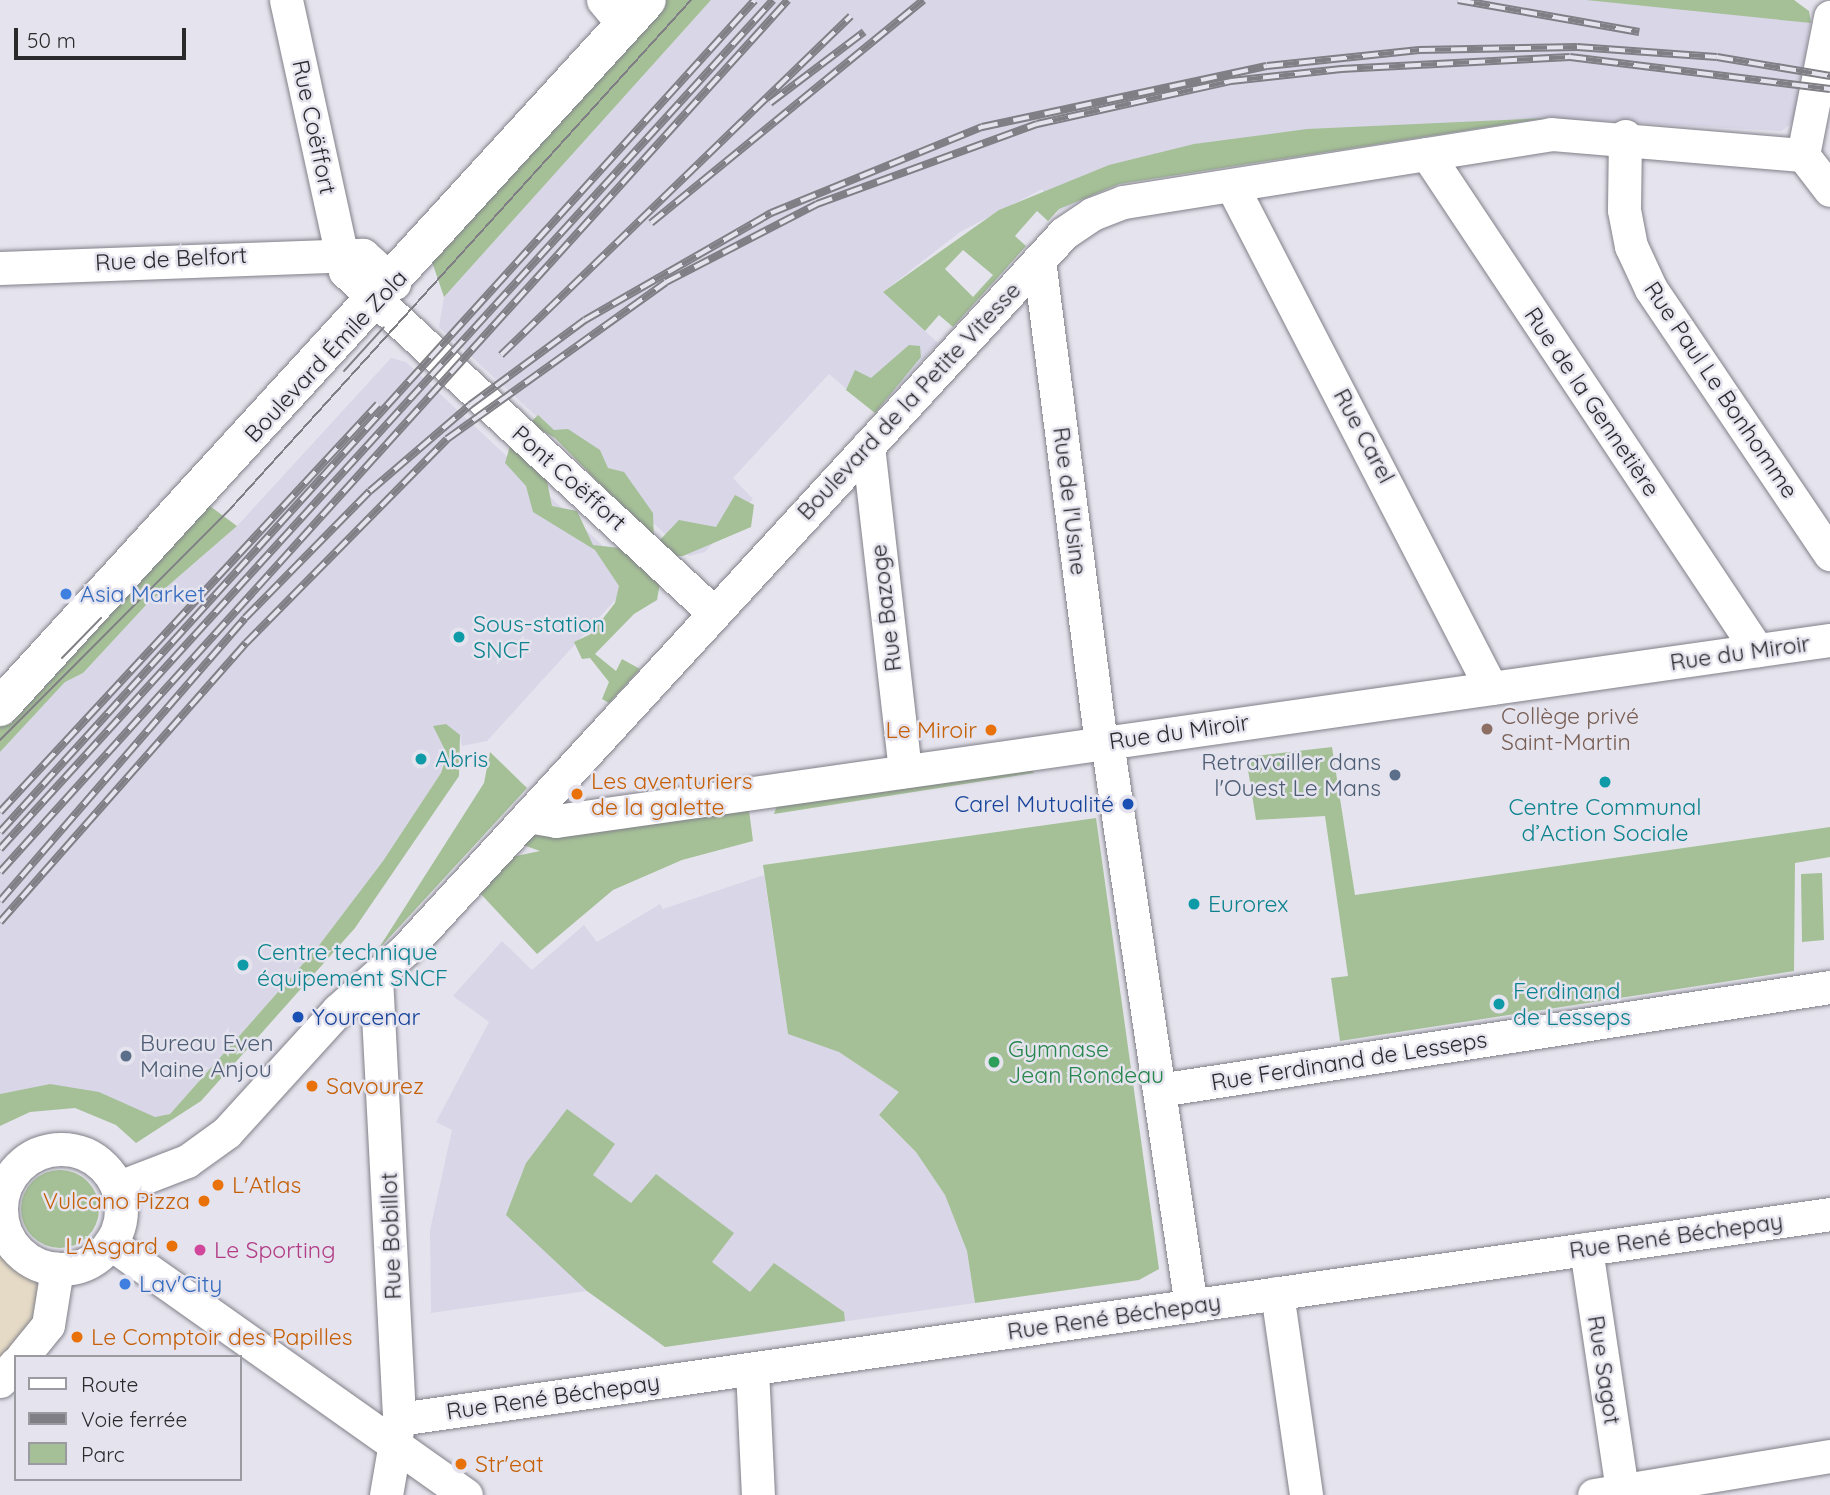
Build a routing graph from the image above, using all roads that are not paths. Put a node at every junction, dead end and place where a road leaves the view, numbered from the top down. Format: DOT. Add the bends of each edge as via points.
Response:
graph roads {
  1 [pos="286,0"];
  2 [pos="624,8"];
  3 [pos="1830,17"];
  4 [pos="1625,136"];
  5 [pos="1427,154"];
  6 [pos="1803,155"];
  7 [pos="1232,186"];
  8 [pos="1830,190"];
  9 [pos="341,254"];
  10 [pos="1039,260"];
  11 [pos="0,268"];
  12 [pos="385,292"];
  13 [pos="868,446"];
  14 [pos="1830,554"];
  15 [pos="714,613"];
  16 [pos="1830,640"];
  17 [pos="1758,650"];
  18 [pos="1491,688"];
  19 [pos="0,707"];
  20 [pos="1104,742"];
  21 [pos="905,771"];
  22 [pos="528,816"];
  23 [pos="376,977"];
  24 [pos="1830,987"];
  25 [pos="1159,1090"];
  26 [pos="6,1169"];
  27 [pos="117,1188"];
  28 [pos="1830,1214"];
  29 [pos="110,1243"];
  30 [pos="1586,1249"];
  31 [pos="57,1269"];
  32 [pos="1277,1293"];
  33 [pos="1191,1306"];
  34 [pos="24,1355"];
  35 [pos="14,1365"];
  36 [pos="752,1368"];
  37 [pos="0,1381"];
  38 [pos="397,1433"];
  39 [pos="1830,1456"];
  40 [pos="1608,1493"];
  41 [pos="386,1495"];
  42 [pos="466,1495"];
  43 [pos="758,1495"];
  44 [pos="1306,1495"];
  1 -- 9 [label="street, Rue Coëffort"];
  2 -- 12 [label="main road, Boulevard Émile Zola"];
  3 -- 6 [label="street"];
  4 -- 5 [label="street, Boulevard de la Petite Vitesse" via="1551,134"];
  4 -- 6 [label="street, Boulevard de la Petite Vitesse"];
  4 -- 14 [label="street, Rue Paul Le Bonhomme" via="1624,210 1631,246 1651,289"];
  5 -- 7 [label="street, Boulevard de la Petite Vitesse"];
  5 -- 17 [label="street, Rue de la Gennetière"];
  6 -- 8 [label="street"];
  7 -- 10 [label="street, Boulevard de la Petite Vitesse" via="1102,210 1063,233"];
  7 -- 18 [label="street, Rue Carel"];
  9 -- 11 [label="street, Rue de Belfort"];
  9 -- 12 [label="street, Rue de Belfort" via="363,255"];
  10 -- 13 [label="street, Boulevard de la Petite Vitesse"];
  10 -- 20 [label="street, Rue de l'Usine"];
  12 -- 15 [label="street, Pont Coëffort" via="423,344"];
  12 -- 19 [label="main road, Boulevard Émile Zola"];
  13 -- 15 [label="street, Boulevard de la Petite Vitesse"];
  13 -- 21 [label="street, Rue Bazoge"];
  15 -- 22 [label="street, Boulevard de la Petite Vitesse"];
  16 -- 17 [label="street, Rue du Miroir"];
  17 -- 18 [label="street, Rue du Miroir"];
  18 -- 20 [label="street, Rue du Miroir"];
  20 -- 21 [label="street, Rue du Miroir"];
  20 -- 25 [label="street, Rue de l'Usine"];
  21 -- 22 [label="street, Rue du Miroir" via="556,821"];
  22 -- 23 [label="street, Boulevard de la Petite Vitesse"];
  23 -- 27 [label="street, Boulevard de la Petite Vitesse" via="227,1132 187,1161"];
  23 -- 38 [label="street, Rue Bobillot"];
  24 -- 25 [label="street, Rue Ferdinand de Lesseps"];
  25 -- 33 [label="street, Rue de l'Usine"];
  26 -- 27 [label="street" via="35,1154 67,1148 97,1160"];
  26 -- 31 [label="street" via="1,1203 5,1232 27,1259"];
  27 -- 29 [label="street" via="121,1215"];
  28 -- 30 [label="street, Rue René Béchepay"];
  29 -- 31 [label="street" via="85,1264"];
  29 -- 38 [label="street"];
  30 -- 32 [label="street, Rue René Béchepay"];
  30 -- 40 [label="street, Rue Sagot"];
  31 -- 34 [label="street" via="48,1325"];
  32 -- 33 [label="street, Rue René Béchepay"];
  32 -- 44 [label="street"];
  33 -- 36 [label="street, Rue René Béchepay"];
  35 -- 37 [label="street"];
  36 -- 38 [label="street, Rue René Béchepay"];
  36 -- 43 [label="street"];
  38 -- 41 [label="street, Rue Bobillot"];
  38 -- 42 [label="street"];
  39 -- 40 [label="street"];
}
